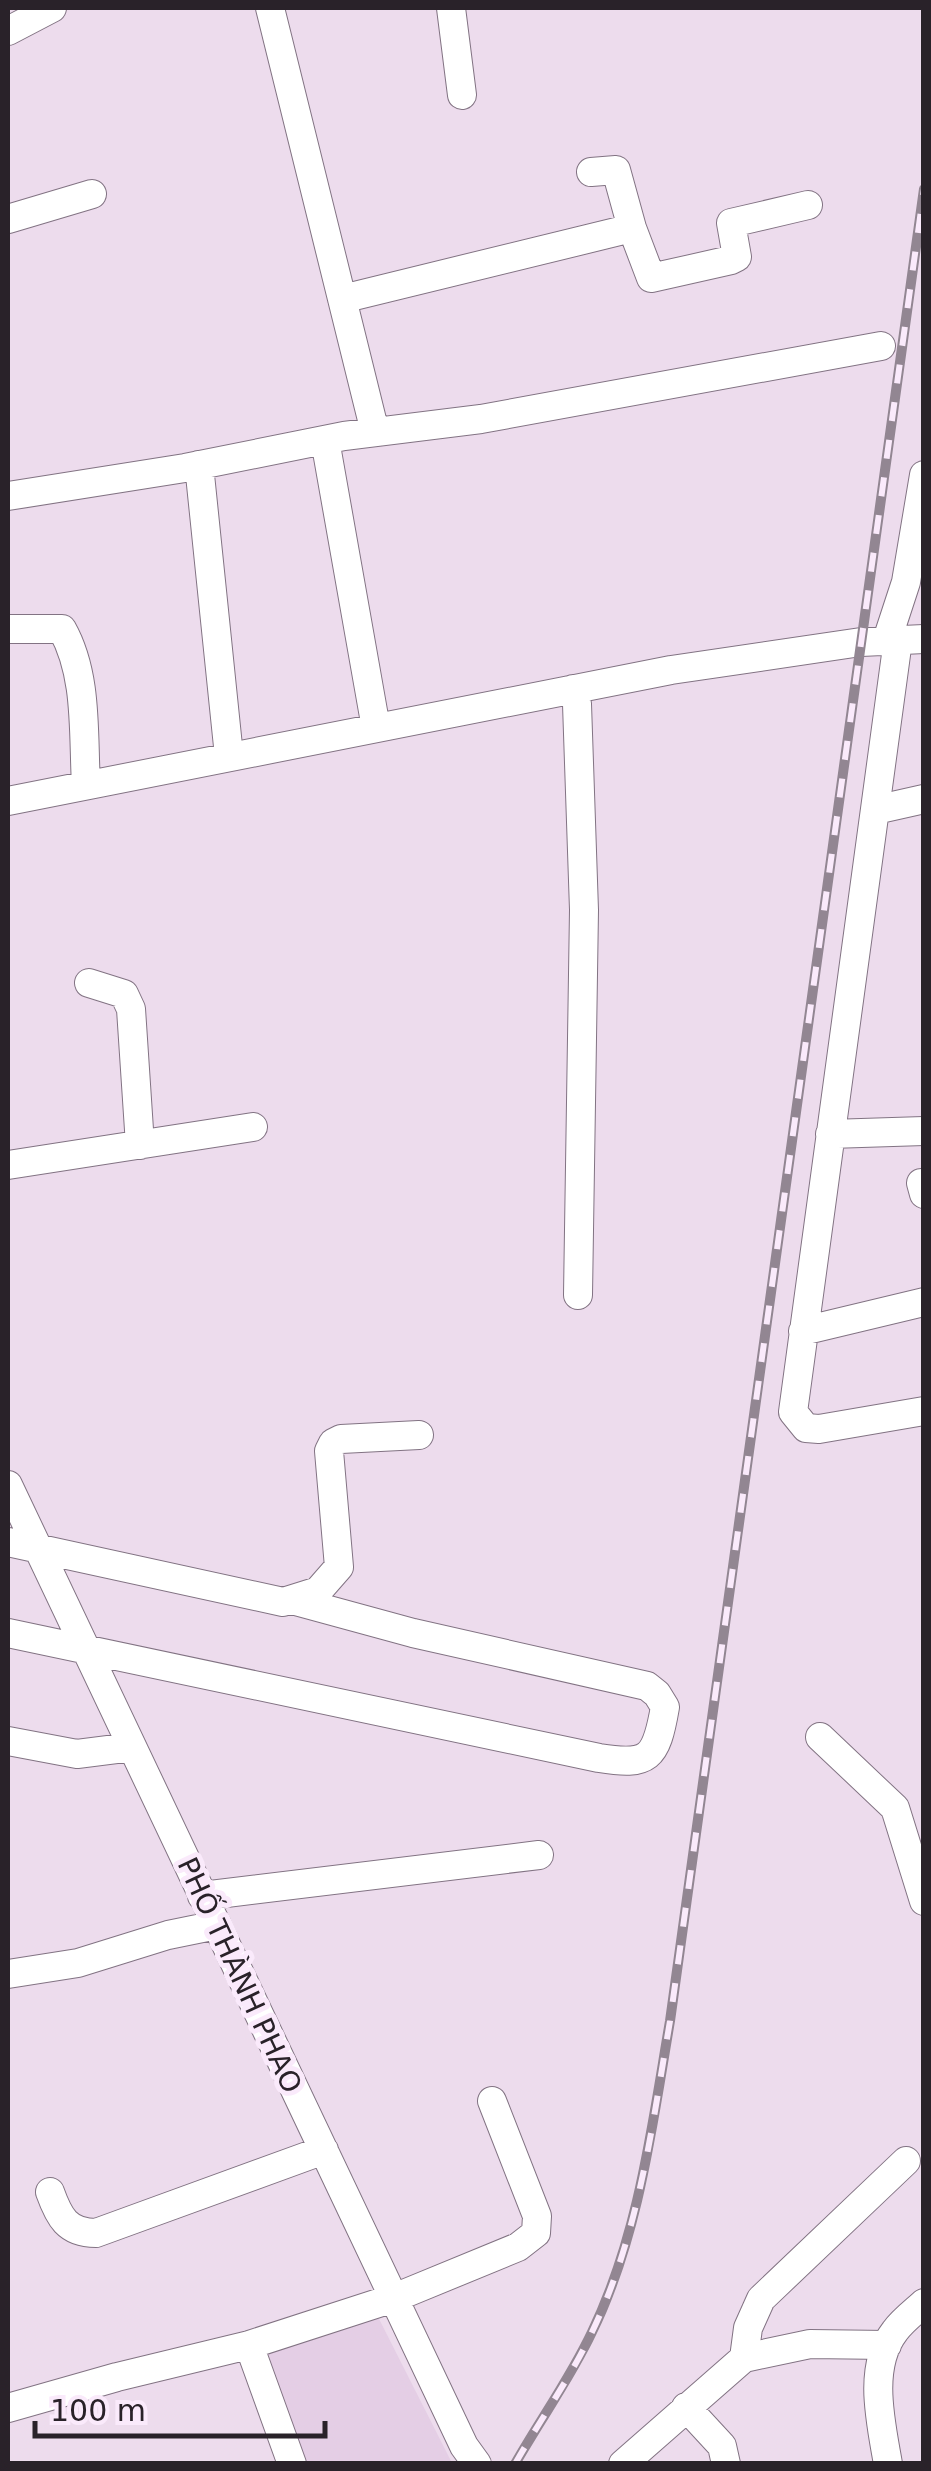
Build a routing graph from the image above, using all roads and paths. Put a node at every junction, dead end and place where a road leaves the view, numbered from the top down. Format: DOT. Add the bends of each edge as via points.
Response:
graph roads {
  1 [pos="52,8"];
  2 [pos="270,8"];
  3 [pos="451,8"];
  4 [pos="8,31"];
  5 [pos="462,95"];
  6 [pos="590,172"];
  7 [pos="92,194"];
  8 [pos="808,204"];
  9 [pos="8,219"];
  10 [pos="632,228"];
  11 [pos="342,299"];
  12 [pos="881,346"];
  13 [pos="375,432"];
  14 [pos="324,440"];
  15 [pos="198,466"];
  16 [pos="924,476"];
  17 [pos="8,496"];
  18 [pos="8,629"];
  19 [pos="903,640"];
  20 [pos="573,689"];
  21 [pos="376,728"];
  22 [pos="229,756"];
  23 [pos="86,784"];
  24 [pos="924,799"];
  25 [pos="8,801"];
  26 [pos="876,810"];
  27 [pos="89,983"];
  28 [pos="253,1128"];
  29 [pos="924,1131"];
  30 [pos="830,1134"];
  31 [pos="140,1145"];
  32 [pos="8,1166"];
  33 [pos="578,1295"];
  34 [pos="924,1302"];
  35 [pos="803,1331"];
  36 [pos="924,1411"];
  37 [pos="418,1435"];
  38 [pos="8,1486"];
  39 [pos="8,1542"];
  40 [pos="40,1554"];
  41 [pos="292,1600"];
  42 [pos="8,1633"];
  43 [pos="82,1643"];
  44 [pos="820,1736"];
  45 [pos="8,1741"];
  46 [pos="132,1746"];
  47 [pos="538,1855"];
  48 [pos="202,1896"];
  49 [pos="924,1901"];
  50 [pos="216,1925"];
  51 [pos="8,1974"];
  52 [pos="492,2101"];
  53 [pos="324,2150"];
  54 [pos="906,2161"];
  55 [pos="50,2192"];
  56 [pos="394,2298"];
  57 [pos="924,2304"];
  58 [pos="887,2345"];
  59 [pos="249,2346"];
  60 [pos="744,2358"];
  61 [pos="686,2407"];
  62 [pos="8,2408"];
  63 [pos="292,2464"];
  64 [pos="477,2464"];
  65 [pos="623,2464"];
  66 [pos="726,2464"];
  67 [pos="888,2464"];
  1 -- 4 [label="street"];
  2 -- 11 [label="street"];
  3 -- 5 [label="street"];
  6 -- 10 [label="street" via="616,170"];
  7 -- 9 [label="street"];
  8 -- 10 [label="street" via="731,223 737,257 731,260 650,278"];
  10 -- 11 [label="street"];
  11 -- 13 [label="street"];
  12 -- 13 [label="street"];
  13 -- 14 [label="street"];
  14 -- 15 [label="street"];
  14 -- 21 [label="street"];
  15 -- 17 [label="street"];
  15 -- 22 [label="street"];
  16 -- 19 [label="street"];
  18 -- 23 [label="street" via="62,629 71,644"];
  19 -- 20 [label="street"];
  19 -- 26 [label="street"];
  20 -- 21 [label="street"];
  20 -- 33 [label="street" via="584,910"];
  21 -- 22 [label="street"];
  22 -- 23 [label="street"];
  23 -- 25 [label="street"];
  24 -- 26 [label="street"];
  26 -- 30 [label="street"];
  27 -- 31 [label="street" via="124,994 131,1009"];
  28 -- 31 [label="street"];
  29 -- 30 [label="street"];
  30 -- 35 [label="street"];
  31 -- 32 [label="street"];
  34 -- 35 [label="street"];
  35 -- 36 [label="street" via="793,1412 806,1428"];
  37 -- 41 [label="street" via="333,1443 339,1566 318,1591"];
  38 -- 40 [label="street, PHỐ THÀNH PHAO"];
  39 -- 40 [label="street"];
  40 -- 41 [label="street"];
  40 -- 43 [label="street, PHỐ THÀNH PHAO"];
  41 -- 43 [label="street" via="647,1686 665,1708 654,1744 643,1760 599,1758"];
  42 -- 43 [label="street"];
  43 -- 46 [label="street, PHỐ THÀNH PHAO"];
  44 -- 49 [label="street" via="894,1808"];
  45 -- 46 [label="street" via="77,1754"];
  46 -- 48 [label="street, PHỐ THÀNH PHAO"];
  47 -- 48 [label="street"];
  48 -- 50 [label="street, PHỐ THÀNH PHAO"];
  50 -- 51 [label="street" via="78,1963"];
  50 -- 53 [label="street, PHỐ THÀNH PHAO"];
  52 -- 56 [label="street" via="537,2216 536,2233 518,2247"];
  53 -- 55 [label="street" via="96,2233 68,2227"];
  53 -- 56 [label="street, PHỐ THÀNH PHAO"];
  54 -- 60 [label="street" via="762,2299"];
  56 -- 59 [label="street"];
  56 -- 64 [label="street, PHỐ THÀNH PHAO"];
  57 -- 58 [label="street"];
  58 -- 60 [label="street" via="810,2344"];
  58 -- 67 [label="street" via="878,2389"];
  59 -- 62 [label="street"];
  59 -- 63 [label="street"];
  60 -- 61 [label="street"];
  61 -- 65 [label="street"];
  61 -- 66 [label="street" via="722,2446"];
}
